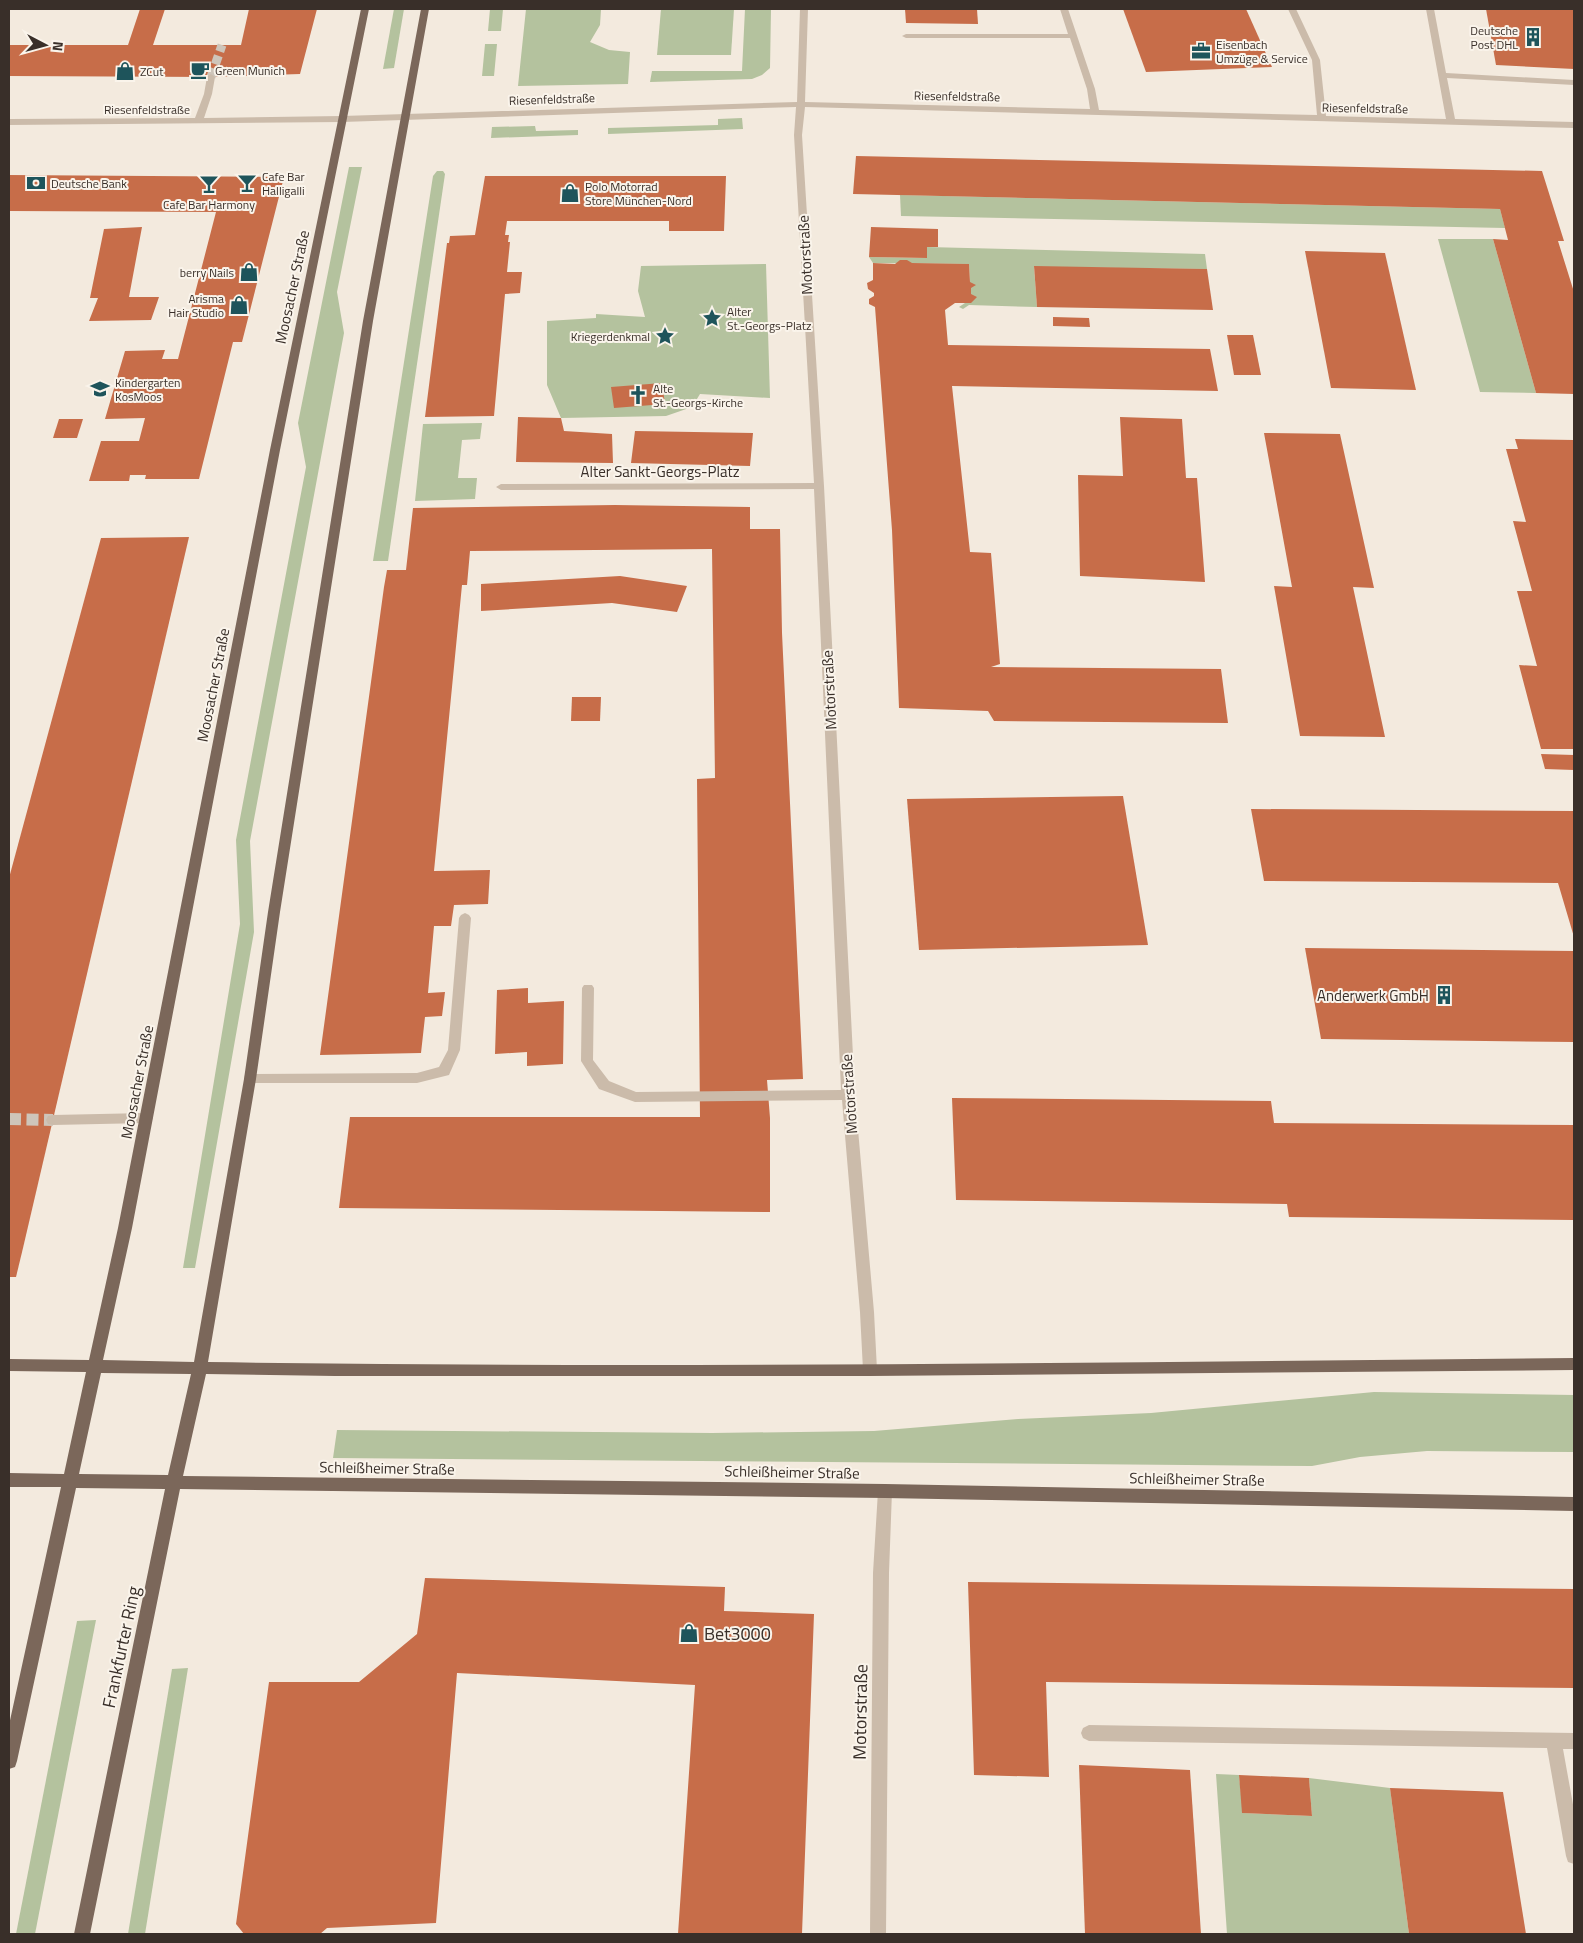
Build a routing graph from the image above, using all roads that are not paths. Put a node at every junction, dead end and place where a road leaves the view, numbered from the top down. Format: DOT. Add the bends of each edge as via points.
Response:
graph roads {
  1 [pos="365,9"];
  2 [pos="425,9"];
  3 [pos="804,9"];
  4 [pos="1064,9"];
  5 [pos="1292,9"];
  6 [pos="1430,9"];
  7 [pos="906,36"];
  8 [pos="1074,36"];
  9 [pos="1441,75"];
  10 [pos="211,77"];
  11 [pos="1574,82"];
  12 [pos="801,104"];
  13 [pos="1096,112"];
  14 [pos="405,117"];
  15 [pos="1322,119"];
  16 [pos="342,120"];
  17 [pos="198,121"];
  18 [pos="9,122"];
  19 [pos="1450,122"];
  20 [pos="1574,125"];
  21 [pos="819,486"];
  22 [pos="501,487"];
  23 [pos="465,918"];
  24 [pos="588,988"];
  25 [pos="250,1079"];
  26 [pos="848,1095"];
  27 [pos="146,1118"];
  28 [pos="52,1120"];
  29 [pos="1574,1364"];
  30 [pos="9,1365"];
  31 [pos="95,1367"];
  32 [pos="200,1367"];
  33 [pos="870,1370"];
  34 [pos="9,1480"];
  35 [pos="70,1480"];
  36 [pos="174,1482"];
  37 [pos="886,1491"];
  38 [pos="1574,1504"];
  39 [pos="1089,1733"];
  40 [pos="1554,1741"];
  41 [pos="1574,1742"];
  42 [pos="9,1762"];
  43 [pos="1574,1856"];
  44 [pos="82,1934"];
  45 [pos="878,1934"];
  1 -- 16 [label="main road, Moosacher Straße"];
  2 -- 14 [label="main road"];
  3 -- 12 [label="street, Motorstraße"];
  4 -- 8 [label="street"];
  5 -- 15 [label="street" via="1316,60"];
  6 -- 9 [label="street"];
  7 -- 8 [label="street"];
  8 -- 13 [label="street"];
  9 -- 11 [label="street"];
  9 -- 19 [label="street"];
  10 -- 17 [label="street"];
  12 -- 13 [label="street, Riesenfeldstraße"];
  12 -- 14 [label="street, Riesenfeldstraße"];
  12 -- 21 [label="street, Motorstraße" via="798,135"];
  13 -- 15 [label="street, Riesenfeldstraße"];
  14 -- 16 [label="street, Riesenfeldstraße"];
  14 -- 25 [label="main road" via="368,321"];
  15 -- 19 [label="street, Riesenfeldstraße"];
  16 -- 17 [label="street, Riesenfeldstraße"];
  16 -- 27 [label="main road, Moosacher Straße"];
  17 -- 18 [label="street, Riesenfeldstraße"];
  19 -- 20 [label="street, Riesenfeldstraße"];
  21 -- 22 [label="street, Alter Sankt-Georgs-Platz"];
  21 -- 26 [label="street, Motorstraße"];
  23 -- 25 [label="street" via="454,1050 444,1071 417,1078"];
  24 -- 26 [label="street" via="587,1061 604,1085 635,1096"];
  25 -- 32 [label="main road"];
  26 -- 33 [label="street, Motorstraße"];
  27 -- 28 [label="street"];
  27 -- 31 [label="main road, Moosacher Straße"];
  29 -- 33 [label="main road"];
  30 -- 31 [label="main road"];
  31 -- 32 [label="main road"];
  31 -- 35 [label="main road"];
  32 -- 33 [label="main road"];
  32 -- 36 [label="main road, Frankfurter Ring"];
  34 -- 35 [label="main road, Schleißheimer Straße"];
  35 -- 36 [label="main road, Schleißheimer Straße"];
  35 -- 42 [label="main road"];
  36 -- 37 [label="main road, Schleißheimer Straße"];
  36 -- 44 [label="main road, Frankfurter Ring"];
  37 -- 38 [label="main road, Schleißheimer Straße"];
  37 -- 45 [label="street, Motorstraße" via="882,1565"];
  39 -- 40 [label="street"];
  40 -- 41 [label="street"];
  40 -- 43 [label="street"];
}
